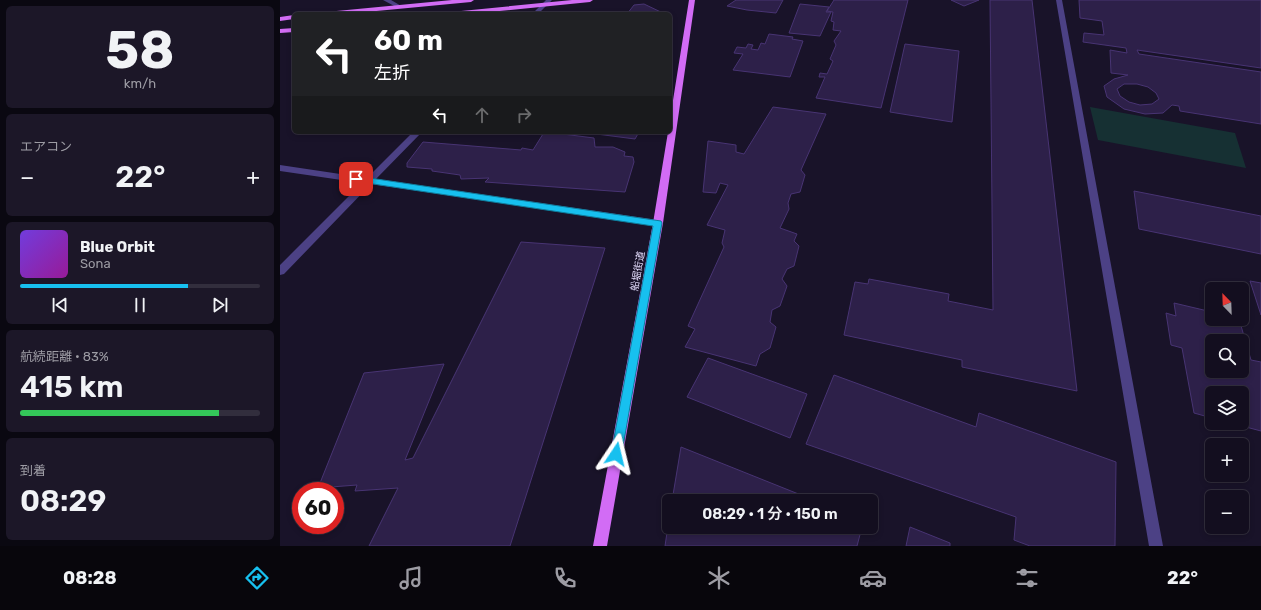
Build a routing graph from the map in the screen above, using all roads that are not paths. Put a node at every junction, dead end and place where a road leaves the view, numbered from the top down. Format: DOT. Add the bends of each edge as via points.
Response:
graph roads {
  1 [pos="386,0"];
  2 [pos="471,0"];
  3 [pos="549,0"];
  4 [pos="590,0"];
  5 [pos="692,0"];
  6 [pos="1059,0"];
  7 [pos="544,5"];
  8 [pos="400,7"];
  9 [pos="347,12"];
  10 [pos="472,12"];
  11 [pos="537,12"];
  12 [pos="292,17"];
  13 [pos="280,18"];
  14 [pos="292,30"];
  15 [pos="280,31"];
  16 [pos="672,131"];
  17 [pos="416,134"];
  18 [pos="672,134"];
  19 [pos="280,168"];
  20 [pos="370,180"];
  21 [pos="658,223"];
  22 [pos="280,271"];
  23 [pos="600,546"];
  24 [pos="1156,546"];
  1 -- 8 [label="street"];
  2 -- 8 [label="main road"];
  3 -- 7 [label="street"];
  4 -- 7 [label="main road"];
  5 -- 16 [label="main road, 船堀街道"];
  6 -- 24 [label="street"];
  7 -- 10 [label="main road"];
  7 -- 11 [label="street"];
  8 -- 9 [label="main road"];
  12 -- 13 [label="main road"];
  14 -- 15 [label="main road"];
  17 -- 20 [label="street"];
  18 -- 21 [label="main road, 船堀街道"];
  19 -- 20 [label="street"];
  20 -- 21 [label="street"];
  20 -- 22 [label="street"];
  21 -- 23 [label="main road, 船堀街道"];
}
